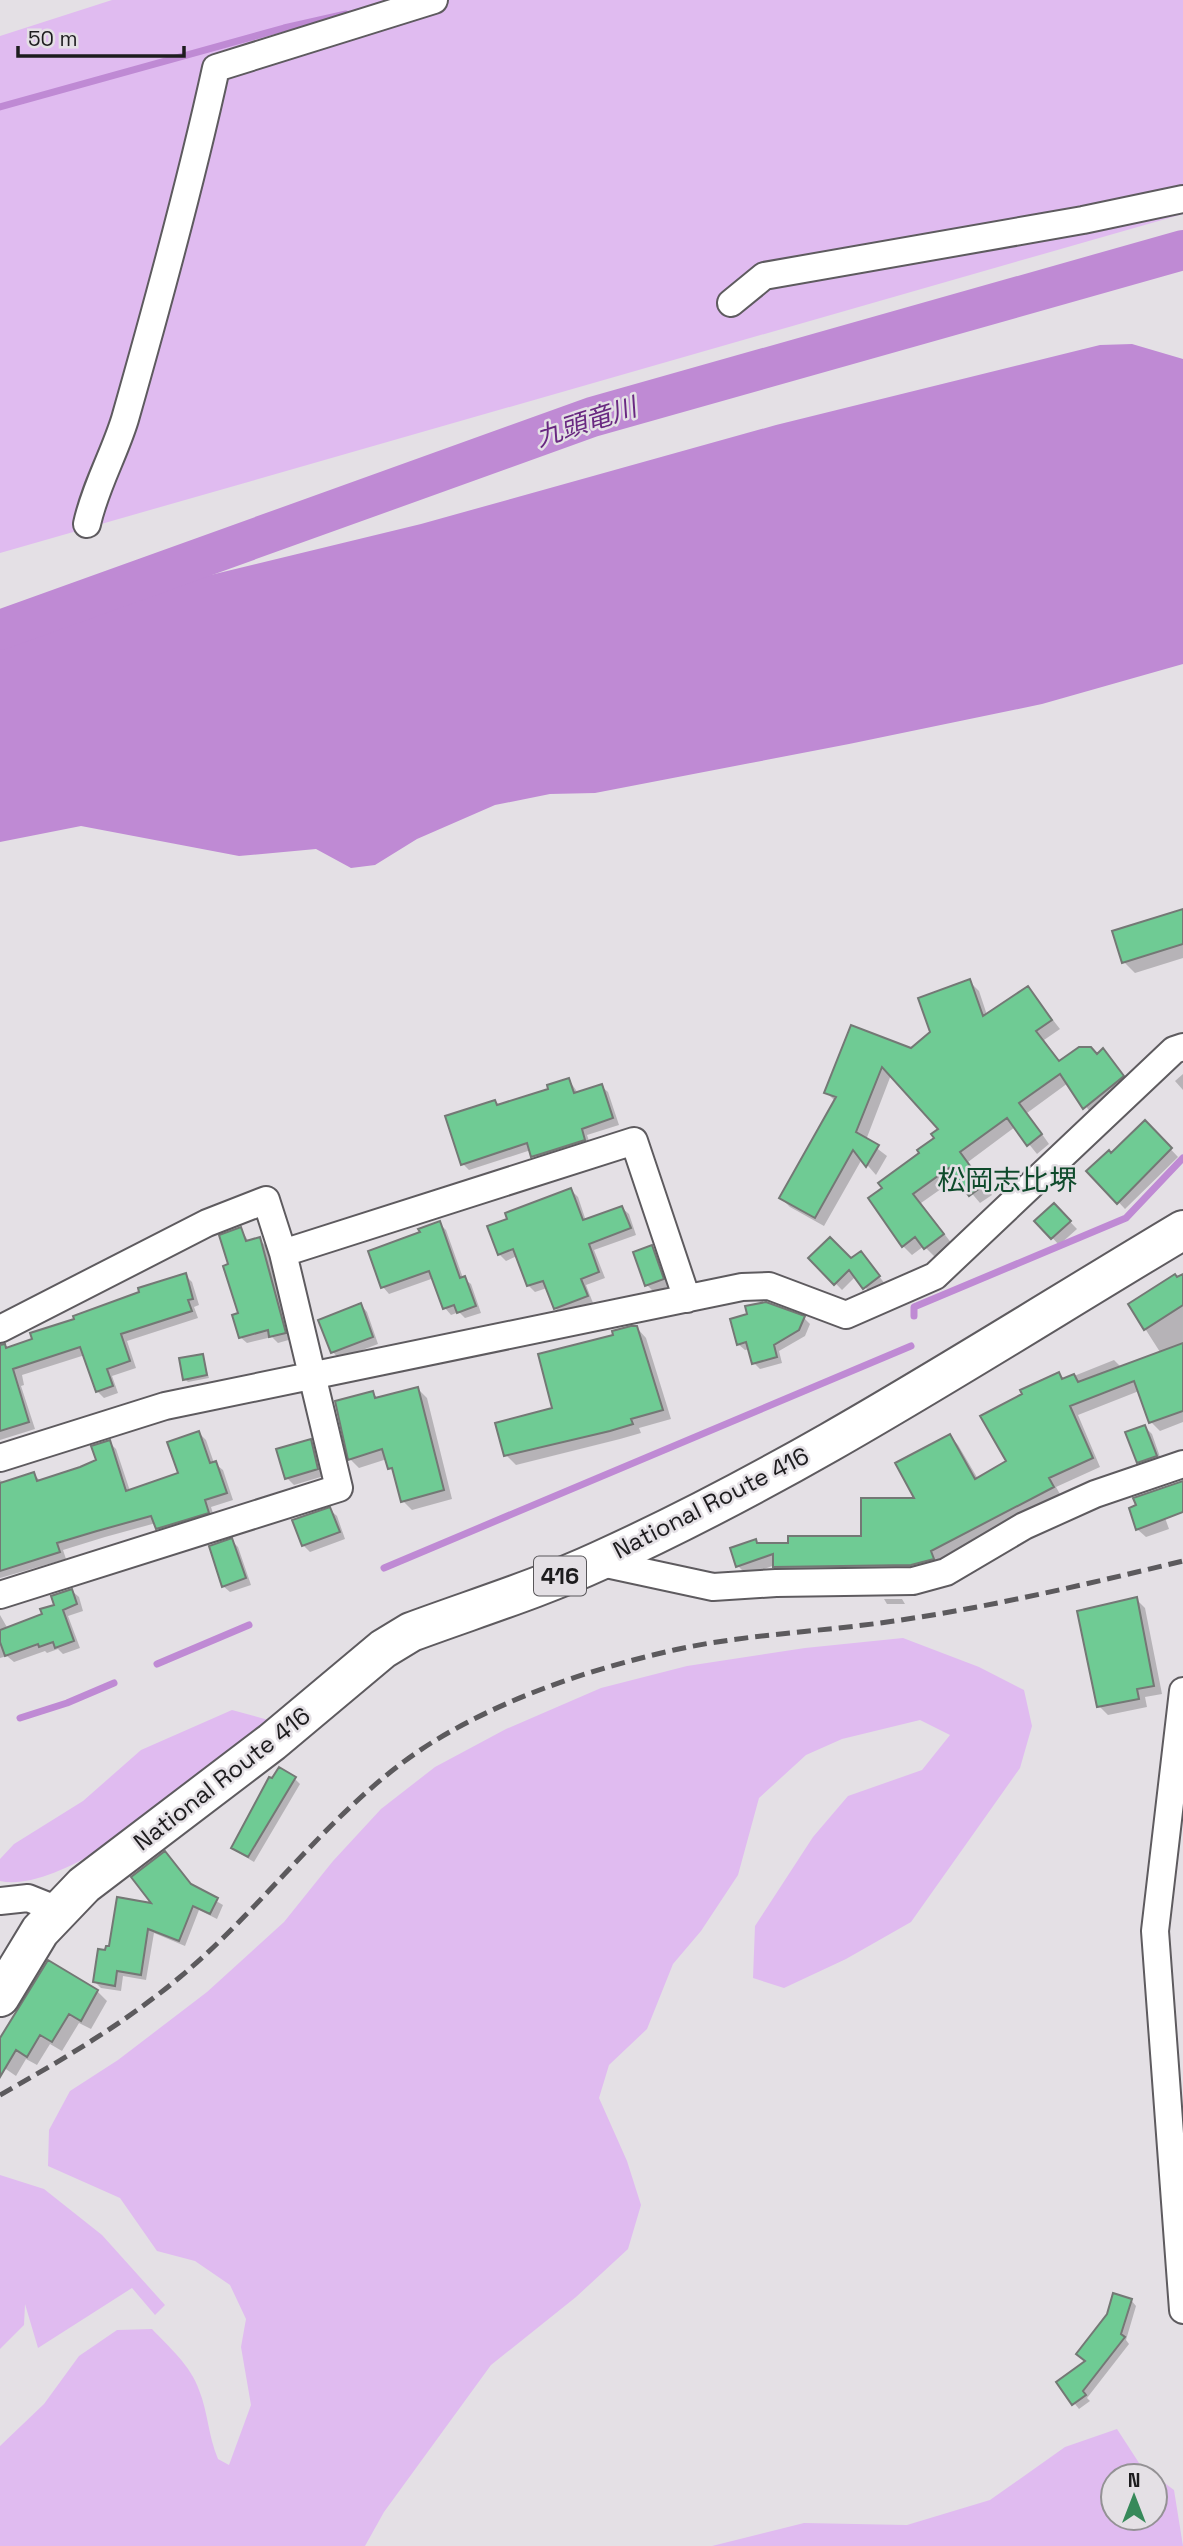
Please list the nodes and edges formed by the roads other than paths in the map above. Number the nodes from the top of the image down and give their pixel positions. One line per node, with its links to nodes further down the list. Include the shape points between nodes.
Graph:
1 (434, 0): 4 (street, via 216,68 181,227 122,428 94,493)
2 (1183, 199): 3 (street, via 764,276)
3 (731, 303)
4 (87, 524)
5 (1183, 1047): 8 (street, via 1174,1050 935,1276 846,1315 769,1286)
6 (1183, 1230): 13 (highway, National Route 416 / 416, via 819,1448)
7 (283, 1253): 8 (street, via 634,1141); 9 (street, via 266,1200 207,1223); 10 (street)
8 (687, 1298): 10 (street)
9 (0, 1329)
10 (312, 1376): 11 (street, via 165,1406); 14 (street, via 339,1488)
11 (0, 1458)
12 (1183, 1464): 13 (street, via 1077,1502 1024,1526 946,1572 913,1581 713,1587)
13 (597, 1562): 17 (highway, National Route 416 / 416, via 411,1632 383,1649)
14 (0, 1595)
15 (1183, 1691): 19 (street, via 1155,1931)
16 (0, 1901): 17 (street, via 28,1898)
17 (58, 1910): 18 (highway, National Route 416 / 416)
18 (0, 1997)
19 (1183, 2310)

